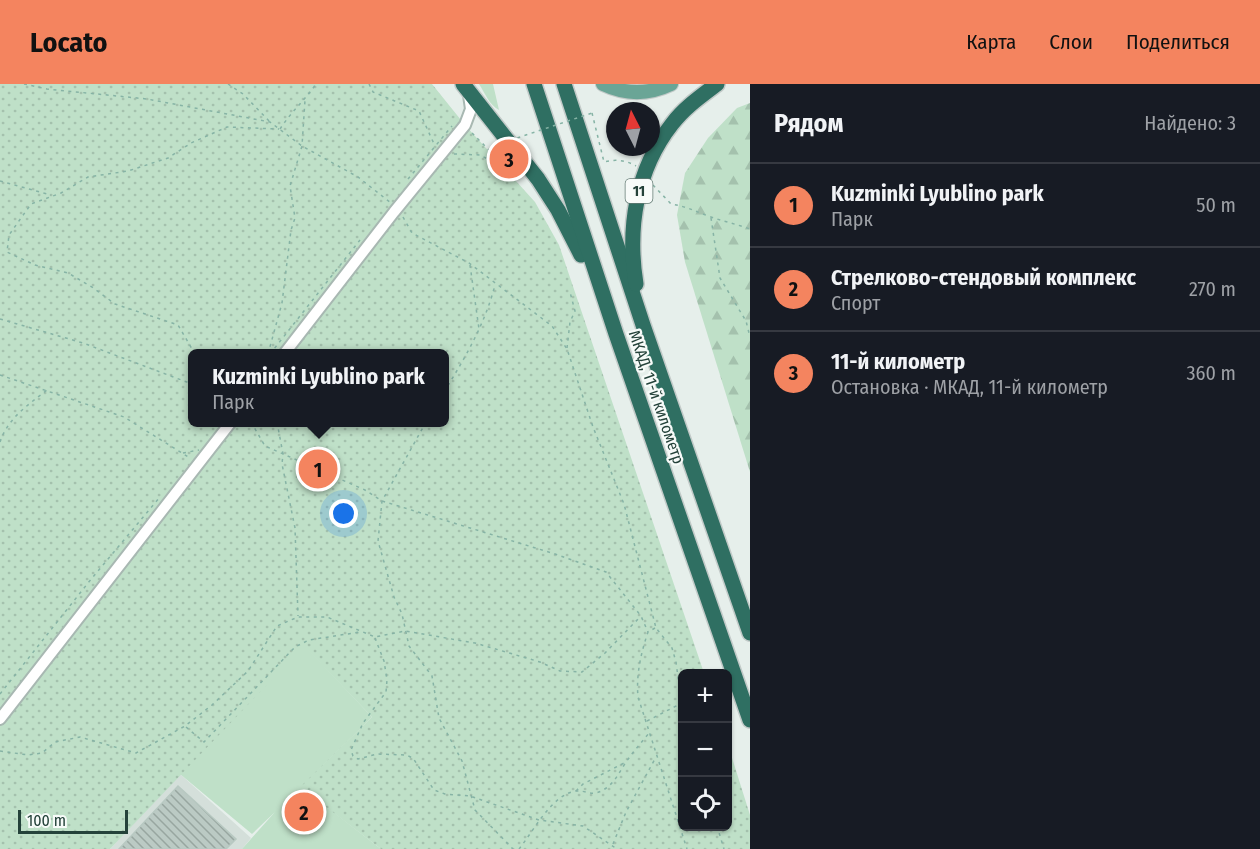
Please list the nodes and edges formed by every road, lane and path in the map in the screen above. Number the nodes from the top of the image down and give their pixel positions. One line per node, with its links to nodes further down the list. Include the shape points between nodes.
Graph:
1 (24, 84): 12 (path, via 147,99)
2 (228, 84): 12 (path)
3 (316, 84): 11 (path)
4 (369, 84): 17 (path, via 373,92 419,111)
5 (534, 84): 33 (highway, МКАД, 11-й километр)
6 (564, 84): 31 (highway, МКАД, 11-й километр)
7 (603, 84): 8 (main road, via 632,93 657,91)
8 (671, 84)
9 (717, 84): 20 (highway, 11, via 672,123)
10 (466, 88): 13 (highway); 14 (lane, via 471,109)
11 (305, 100): 15 (path); 16 (path)
12 (270, 122): 15 (path)
13 (493, 123): 14 (lane, via 479,119); 33 (highway, via 558,210)
14 (465, 125): 17 (lane); 19 (path)
15 (280, 129): 16 (path); 23 (path, via 227,127 168,158 129,171 88,177)
16 (302, 146): 24 (path, via 358,177); 36 (path, via 290,186 296,218 282,303)
17 (439, 150): 19 (path, via 480,155 496,164); 24 (lane)
18 (506, 158): 19 (path); 20 (path, bridge, via 496,145 592,113 604,162 623,161); 21 (path)
19 (500, 161)
20 (645, 171): 25 (path, via 656,190 671,204); 31 (highway, 11, via 633,226 634,273)
21 (520, 177)
22 (0, 182): 23 (path)
23 (52, 196): 35 (path, via 31,204 9,234 7,252 35,265 68,273 115,304 178,326)
24 (392, 207): 27 (path, via 402,215 412,233); 37 (lane)
25 (711, 217): 26 (path); 34 (path, via 720,278 746,321)
26 (750, 229)
27 (469, 263): 28 (path); 32 (path)
28 (496, 284): 32 (path); 38 (path, via 552,326)
29 (570, 292): 38 (path, via 575,312)
30 (0, 319): 40 (path, via 83,343)
31 (643, 325): 60 (highway, МКАД, 11-й километр)
32 (479, 330): 41 (path)
33 (616, 334): 66 (highway, МКАД, 11-й километр)
34 (750, 337)
35 (192, 349)
36 (269, 349)
37 (288, 349)
38 (567, 349): 56 (path, via 624,504)
39 (0, 375): 42 (path)
40 (188, 382)
41 (449, 384)
42 (47, 390): 47 (path, via 17,414 4,429); 48 (path, via 124,417)
43 (228, 427): 65 (lane)
44 (254, 427): 50 (path, via 266,446)
45 (278, 427): 50 (path)
46 (424, 427): 53 (path)
47 (0, 441)
48 (182, 453): 49 (path, via 200,450); 51 (path)
49 (196, 454)
50 (283, 454): 53 (path); 55 (path, via 295,528)
51 (192, 459)
52 (162, 495): 63 (path)
53 (382, 501): 54 (path, via 606,572); 57 (path, via 378,542)
54 (641, 616): 57 (path, via 582,672 560,671 475,643); 59 (path)
55 (298, 617): 58 (path, via 327,617); 68 (path, via 277,626 248,671)
56 (656, 628): 59 (path); 62 (path, via 672,648)
57 (405, 631): 61 (path); 74 (path, via 409,646 432,676 439,718 462,761)
58 (362, 632): 61 (path); 68 (path, via 309,640 295,647 204,742)
59 (648, 632): 67 (path, via 636,680)
60 (750, 633)
61 (375, 637): 74 (path, via 384,661 387,692 363,723 351,750 353,756 358,759 376,754 406,754 413,758 434,790)
62 (678, 679)
63 (0, 694)
64 (678, 705): 67 (path)
65 (0, 719)
66 (750, 720)
67 (646, 721): 69 (path)
68 (185, 726): 70 (path, via 136,753 80,737 55,742 42,753)
69 (650, 733): 71 (path); 72 (path)
70 (0, 751)
71 (657, 755): 77 (path); 81 (path)
72 (626, 762): 73 (path); 73 (path, via 602,791)
73 (576, 791): 75 (path, via 560,798)
74 (470, 796): 75 (path); 78 (path, via 476,810)
75 (539, 820): 77 (path, via 583,826); 79 (path)
76 (719, 831): 82 (path)
77 (612, 844): 80 (path)
78 (513, 849)
79 (519, 849)
80 (617, 849)
81 (687, 849)
82 (724, 849)

